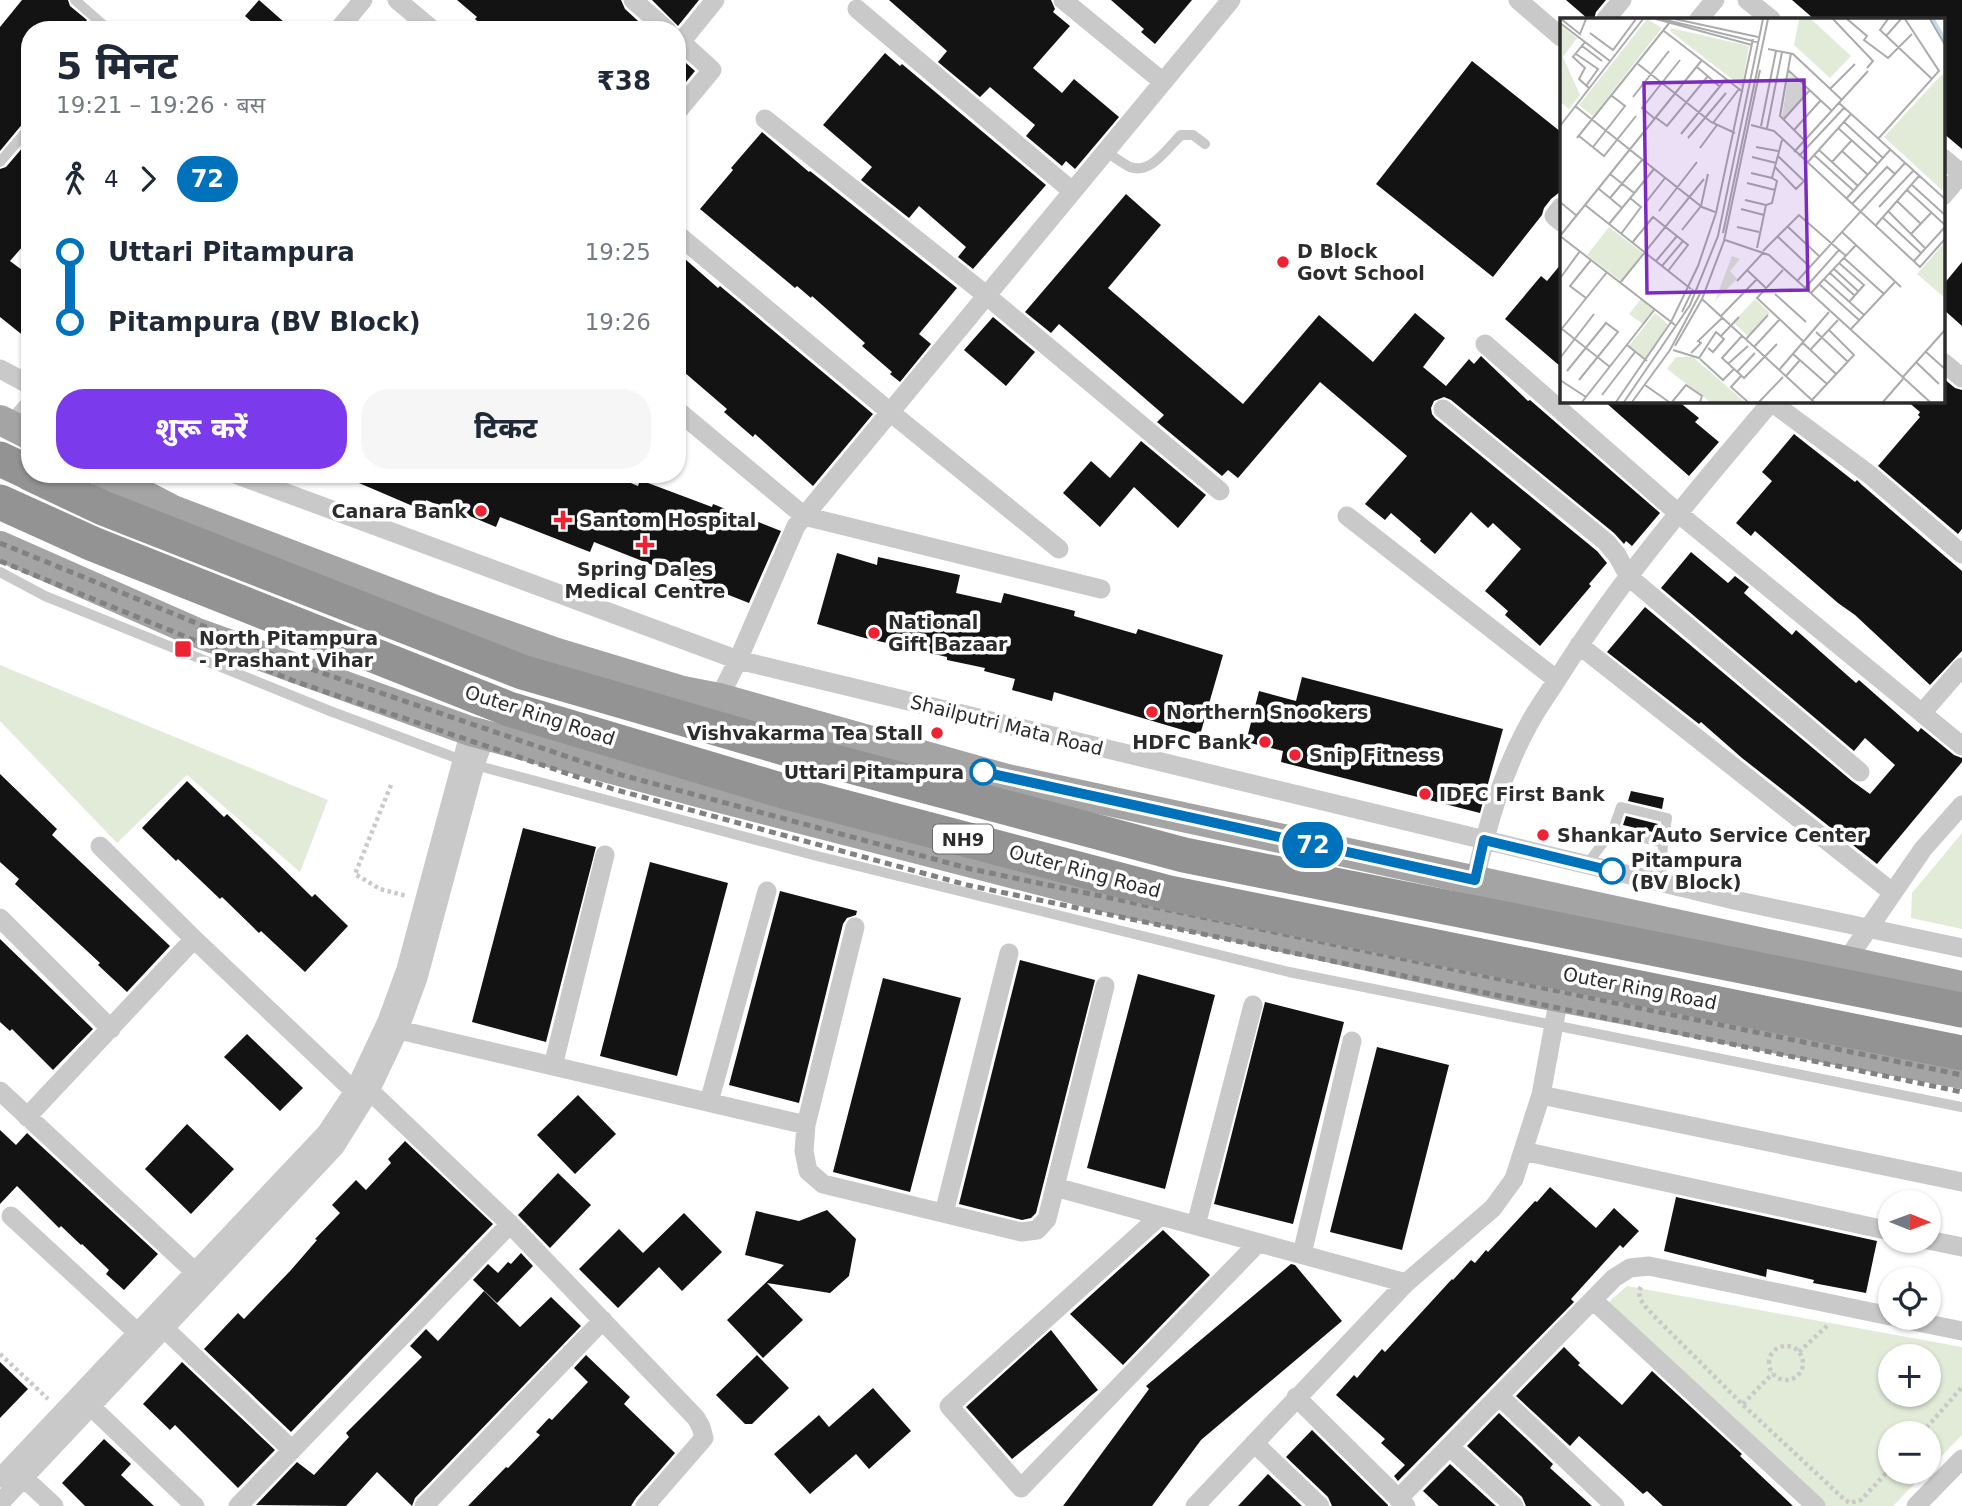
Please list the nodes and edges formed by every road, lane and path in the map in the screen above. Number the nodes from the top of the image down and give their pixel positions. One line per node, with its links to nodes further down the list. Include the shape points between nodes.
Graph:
1 (75, 0): 16 (lane)
2 (363, 0): 17 (street)
3 (397, 0): 18 (street)
4 (633, 0): 19 (street)
5 (715, 0): 20 (street)
6 (1063, 0): 23 (street)
7 (1231, 0): 23 (street)
8 (1518, 0): 21 (street)
9 (1622, 0): 13 (street)
10 (1715, 0): 14 (street)
11 (1747, 0): 15 (street)
12 (857, 9): 32 (street)
13 (1607, 18)
14 (1700, 18)
15 (1770, 18)
16 (99, 21)
17 (346, 21)
18 (422, 21)
19 (657, 21)
20 (686, 27)
21 (1560, 36)
22 (686, 47): 24 (street, via 712,70)
23 (1163, 82): 28 (street)
24 (686, 101)
25 (765, 119): 37 (street)
26 (21, 138): 30 (lane)
27 (1205, 144): 28 (lane, via 1193,135 1181,135 1158,159 1133,168)
28 (1105, 152): 32 (street)
29 (1944, 159): 31 (street)
30 (0, 162)
31 (1962, 173): 33 (street)
32 (1073, 191): 37 (street)
33 (1944, 195)
34 (1560, 208): 35 (street, via 1554,216)
35 (1560, 221)
36 (686, 242): 46 (street)
37 (986, 295): 46 (street); 53 (street)
38 (1485, 344): 55 (street)
39 (1944, 363): 41 (street)
40 (0, 369): 42 (street)
41 (1962, 378)
42 (21, 380)
43 (1770, 402): 55 (street)
44 (1772, 402): 60 (street, via 1870,475)
45 (1443, 409): 63 (street, via 1606,542)
46 (890, 412): 56 (street); 59 (street)
47 (686, 418): 56 (street)
48 (0, 459): 49 (highway, Outer Ring Road / NH9)
49 (21, 469)
50 (50, 483): 104 (highway, Outer Ring Road / NH9, bridge, via 103,508 522,671 805,754 1184,855)
51 (121, 483): 61 (main road, via 173,510)
52 (259, 483): 67 (street, Shailputri Mata Road)
53 (1220, 491)
54 (0, 502): 109 (highway, Outer Ring Road / NH9, bridge, via 93,544 509,709 790,793 1168,893)
55 (1679, 514): 63 (street); 71 (street)
56 (804, 516): 64 (street); 67 (street)
57 (1347, 516): 69 (street)
58 (0, 546): 66 (main road, Outer Ring Road)
59 (1059, 549)
60 (1962, 554)
61 (301, 559): 66 (main road); 70 (main road, via 551,651)
62 (0, 572): 75 (lane, via 46,596)
63 (1629, 577): 65 (street); 76 (street)
64 (1101, 589)
65 (1579, 645): 69 (street); 90 (street)
66 (258, 655): 72 (main road, Outer Ring Road)
67 (738, 660): 70 (street); 81 (street, Shailputri Mata Road)
68 (1962, 667): 71 (street)
69 (1557, 680): 81 (street, via 1517,748)
70 (719, 698): 73 (main road)
71 (1922, 713): 74 (street)
72 (478, 733): 75 (street); 79 (main road, Outer Ring Road)
73 (843, 734): 79 (main road); 86 (main road, via 1007,779)
74 (1962, 746)
75 (469, 763): 105 (lane, via 813,855 1289,972); 107 (street, via 418,978); 114 (street, via 406,969)
76 (1860, 772)
77 (391, 785): 88 (path, via 355,874)
78 (1962, 805): 90 (street)
79 (816, 822): 105 (main road, Outer Ring Road)
80 (1613, 830): 82 (lane); 82 (lane, via 1621,807 1667,818); 85 (lane)
81 (1484, 840): 85 (street, Shailputri Mata Road); 86 (street)
82 (1663, 843): 87 (lane)
83 (100, 846): 96 (street)
84 (605, 855): 111 (street)
85 (1587, 865): 87 (street, Shailputri Mata Road)
86 (1475, 880): 95 (main road)
87 (1661, 882): 91 (street, Shailputri Mata Road)
88 (380, 889)
89 (767, 891): 116 (street)
90 (1892, 892): 94 (street)
91 (1734, 900): 94 (street, Shailputri Mata Road); 95 (street)
92 (0, 918): 106 (street)
93 (855, 927): 119 (street)
94 (1867, 929): 97 (street, Shailputri Mata Road); 99 (street)
95 (1728, 935): 99 (main road)
96 (194, 939): 106 (street); 114 (street)
97 (1962, 948)
98 (1009, 953): 123 (street)
99 (1846, 961): 100 (main road)
100 (1896, 972): 102 (main road); 110 (main road)
101 (1105, 986): 122 (street)
102 (1962, 986)
103 (1253, 1005): 127 (street)
104 (1962, 1010)
105 (1556, 1011): 110 (main road, Outer Ring Road); 115 (street); 117 (lane)
106 (111, 1028): 118 (street)
107 (399, 1030): 111 (street); 114 (street)
108 (1352, 1041): 132 (street)
109 (1962, 1053)
110 (1876, 1058): 112 (main road, Outer Ring Road)
111 (553, 1066): 116 (street)
112 (1962, 1074)
113 (0, 1091): 118 (street)
114 (362, 1091): 126 (street); 133 (street); 141 (street, via 335,1147)
115 (1541, 1096): 120 (street); 121 (street)
116 (709, 1102): 119 (street)
117 (1962, 1107)
118 (27, 1117): 133 (street)
119 (806, 1125): 123 (street, via 808,1171 823,1184)
120 (1523, 1151): 128 (street); 134 (street, via 1514,1179 1493,1208)
121 (1962, 1182)
122 (1055, 1187): 123 (street, via 1046,1219 1037,1230 1021,1232); 125 (street)
123 (944, 1213)
124 (11, 1216): 143 (street)
125 (1160, 1216): 127 (street); 129 (street, via 949,1406 1021,1488)
126 (510, 1224): 138 (street); 157 (street)
127 (1196, 1225): 129 (street)
128 (1878, 1228)
129 (1258, 1243): 132 (street)
130 (1941, 1243): 131 (street)
131 (1962, 1247)
132 (1302, 1254): 134 (street)
133 (195, 1272): 143 (street)
134 (1406, 1283): 149 (street)
135 (1645, 1284): 151 (path, via 1639,1290 1645,1306)
136 (1593, 1300): 137 (street, via 1630,1268 1649,1266); 148 (street); 154 (street)
137 (1878, 1314)
138 (603, 1320): 167 (street); 168 (street, via 696,1418 704,1438)
139 (1816, 1321): 144 (path, via 1829,1324)
140 (1941, 1327): 142 (street)
141 (165, 1329): 150 (street); 157 (street)
142 (1962, 1331)
143 (138, 1333): 150 (street)
144 (1799, 1352): 146 (path, via 1789,1346 1778,1348 1770,1357); 146 (path, via 1804,1362 1797,1376 1782,1380)
145 (0, 1354): 152 (path)
146 (1773, 1374): 151 (path)
147 (1962, 1387): 153 (path)
148 (1499, 1396): 156 (street); 172 (street)
149 (1296, 1397): 155 (street); 163 (street)
150 (85, 1401): 152 (street); 160 (street); 165 (street)
151 (1742, 1404): 154 (path); 161 (path, via 1850,1503 1861,1500)
152 (62, 1412): 159 (street)
153 (1932, 1421)
154 (1725, 1422): 173 (street)
155 (1254, 1443): 169 (street); 170 (street)
156 (1450, 1447): 163 (street); 171 (street)
157 (292, 1450): 166 (street)
158 (1962, 1459): 174 (street)
159 (0, 1478)
160 (24, 1478): 162 (street); 164 (street)
161 (1878, 1482)
162 (0, 1503)
163 (1402, 1503)
164 (54, 1506)
165 (195, 1506)
166 (238, 1506)
167 (424, 1506)
168 (645, 1506)
169 (1195, 1506)
170 (1320, 1506)
171 (1514, 1506)
172 (1615, 1506)
173 (1816, 1506)
174 (1916, 1506)

